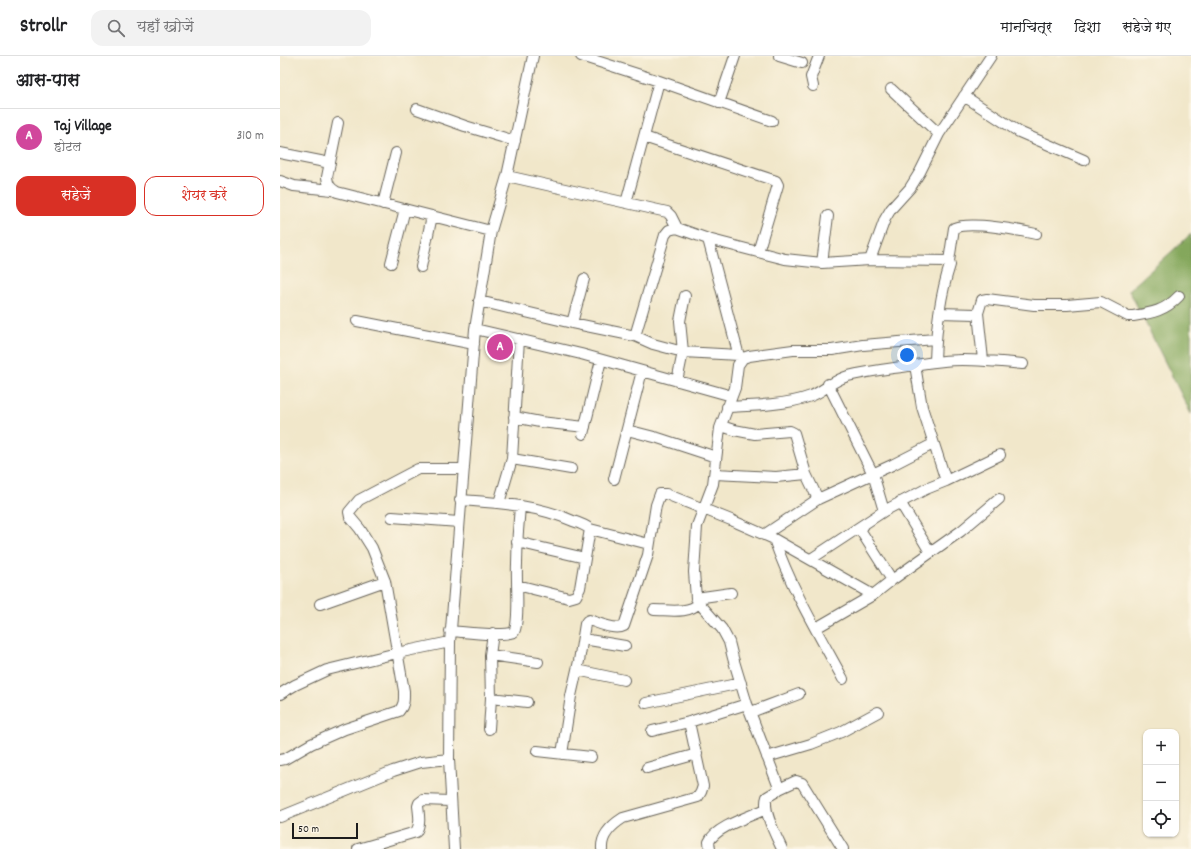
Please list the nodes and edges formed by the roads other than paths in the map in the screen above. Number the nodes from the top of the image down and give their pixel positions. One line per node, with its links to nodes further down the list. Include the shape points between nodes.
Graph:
1 (533, 56): 18 (street)
2 (584, 56): 8 (street)
3 (735, 56): 12 (street)
4 (819, 56): 9 (street, via 812,77)
5 (991, 56): 11 (street)
6 (783, 57): 7 (street)
7 (802, 63)
8 (659, 81): 12 (street); 17 (street)
9 (813, 86)
10 (891, 89): 16 (street)
11 (964, 96): 16 (street); 21 (street, via 1019,132)
12 (719, 103): 14 (street)
13 (417, 109): 18 (street)
14 (772, 121)
15 (338, 123): 22 (street)
16 (939, 134): 36 (street, via 910,188 885,219)
17 (644, 137): 26 (street); 35 (street, via 776,181 778,185)
18 (515, 141): 23 (street)
19 (280, 153): 22 (street)
20 (396, 153): 27 (street)
21 (1084, 160)
22 (330, 163): 25 (street, via 327,177)
23 (507, 176): 26 (street); 32 (street)
24 (280, 181): 25 (street, via 294,186)
25 (332, 190): 27 (street)
26 (626, 203): 31 (street, via 667,212)
27 (383, 204): 28 (street)
28 (405, 209): 29 (street); 39 (street)
29 (432, 216): 32 (street); 40 (street)
30 (828, 216): 38 (street)
31 (677, 228): 34 (street); 50 (street, via 669,230 665,235)
32 (491, 231): 44 (street)
33 (1036, 234): 37 (street, via 979,226 957,227 952,230)
34 (708, 239): 35 (street); 55 (street)
35 (758, 252): 38 (street, via 785,260)
36 (870, 260): 37 (street); 38 (street)
37 (948, 261): 45 (street, via 950,265)
38 (822, 262)
39 (391, 263)
40 (421, 267)
41 (584, 279): 48 (street)
42 (685, 296): 54 (street, via 680,321)
43 (1179, 296): 46 (street, via 1173,303 1160,310 1133,316 1128,316 1101,302 1067,306 1034,305 987,298 982,300)
44 (479, 301): 48 (street); 49 (street)
45 (939, 313): 46 (street); 52 (street)
46 (978, 313): 57 (street)
47 (357, 321): 53 (street)
48 (572, 323): 50 (street)
49 (475, 329): 51 (street); 53 (street)
50 (635, 336): 54 (street)
51 (519, 339): 56 (street); 66 (street)
52 (936, 339): 55 (street, via 832,350 793,350); 58 (street)
53 (474, 344): 73 (street)
54 (683, 352): 55 (street); 62 (street)
55 (739, 358): 64 (street)
56 (601, 360): 61 (street); 66 (street, via 584,430)
57 (983, 360): 58 (street); 59 (street)
58 (935, 362): 60 (street)
59 (1023, 364)
60 (915, 365): 63 (street, via 846,376); 69 (street, via 922,407)
61 (642, 371): 62 (street); 68 (street)
62 (677, 381): 64 (street)
63 (828, 384): 65 (street, via 813,395 803,398); 77 (street)
64 (732, 396): 65 (street)
65 (727, 408): 67 (street)
66 (514, 417): 72 (street)
67 (721, 426): 71 (street); 76 (street, via 755,434 790,431 794,433)
68 (627, 430): 71 (street); 78 (street)
69 (933, 444): 77 (street); 79 (street)
70 (1000, 455): 79 (street)
71 (716, 457): 75 (street)
72 (512, 459): 74 (street); 84 (street)
73 (464, 469): 82 (street); 100 (street, via 418,469 359,500 351,510 350,517 372,548)
74 (571, 469)
75 (715, 474): 76 (street, via 776,477); 86 (street)
76 (806, 474): 80 (street)
77 (873, 474): 80 (street); 87 (street)
78 (614, 479)
79 (946, 481): 83 (street)
80 (818, 499): 92 (street)
81 (999, 499): 96 (street, via 966,528)
82 (460, 500): 84 (street); 89 (street)
83 (900, 502): 87 (street); 96 (street)
84 (499, 503): 85 (street)
85 (520, 506): 91 (street, via 563,516); 94 (street)
86 (703, 509): 92 (street); 95 (street, via 660,494); 104 (street, via 697,526 694,572)
87 (884, 511): 90 (street)
88 (392, 517): 89 (street)
89 (459, 522): 108 (street)
90 (859, 528): 98 (street); 99 (street)
91 (590, 529): 95 (street); 97 (street)
92 (764, 535): 93 (street)
93 (774, 540): 98 (street); 107 (street, via 801,602)
94 (517, 542): 97 (street); 101 (street)
95 (649, 544): 110 (street, via 648,555 624,626 616,628 589,620 585,624)
96 (930, 552): 99 (street)
97 (585, 558): 101 (street, via 578,593 574,597 569,598)
98 (811, 559): 103 (street)
99 (892, 580): 103 (street)
100 (385, 581): 105 (street); 113 (street)
101 (517, 585): 109 (street, via 516,629 510,634)
102 (731, 594): 104 (street)
103 (873, 595): 107 (street)
104 (698, 600): 106 (street, via 695,607 689,610); 119 (street, via 722,629 729,642)
105 (320, 604)
106 (654, 610)
107 (816, 628): 117 (street)
108 (450, 632): 109 (street); 111 (street)
109 (493, 633): 114 (street)
110 (583, 639): 112 (street); 116 (street)
111 (450, 642): 113 (street); 135 (street)
112 (625, 646)
113 (398, 652): 120 (street, via 327,670); 136 (street, via 404,701 400,711 345,729)
114 (490, 656): 115 (street); 122 (street)
115 (538, 662)
116 (577, 670): 118 (street); 131 (street)
117 (843, 679)
118 (624, 680)
119 (741, 683): 124 (street); 125 (street)
120 (280, 694)
121 (799, 694): 125 (street)
122 (491, 698): 123 (street); 128 (street)
123 (527, 702)
124 (646, 703)
125 (749, 708): 127 (street); 134 (street)
126 (878, 712): 134 (street, via 841,732)
127 (689, 722): 129 (street); 132 (street)
128 (489, 729)
129 (652, 731)
130 (537, 751): 131 (street)
131 (562, 754): 133 (street)
132 (697, 754): 137 (street); 144 (street, via 703,786 698,797 623,818 607,832 601,845)
133 (591, 757)
134 (768, 757): 138 (street)
135 (449, 758): 139 (street); 141 (street, via 421,762 400,769)
136 (280, 760)
137 (647, 768)
138 (779, 789): 140 (street, via 767,797); 147 (street, via 796,781 802,783)
139 (450, 801): 142 (street, via 423,800 418,806 420,823 416,832); 143 (street)
140 (766, 809): 145 (street, via 737,821 713,836 709,842); 146 (street)
141 (280, 817)
142 (358, 849)
143 (454, 849)
144 (602, 849)
145 (710, 849)
146 (782, 849)
147 (843, 849)

